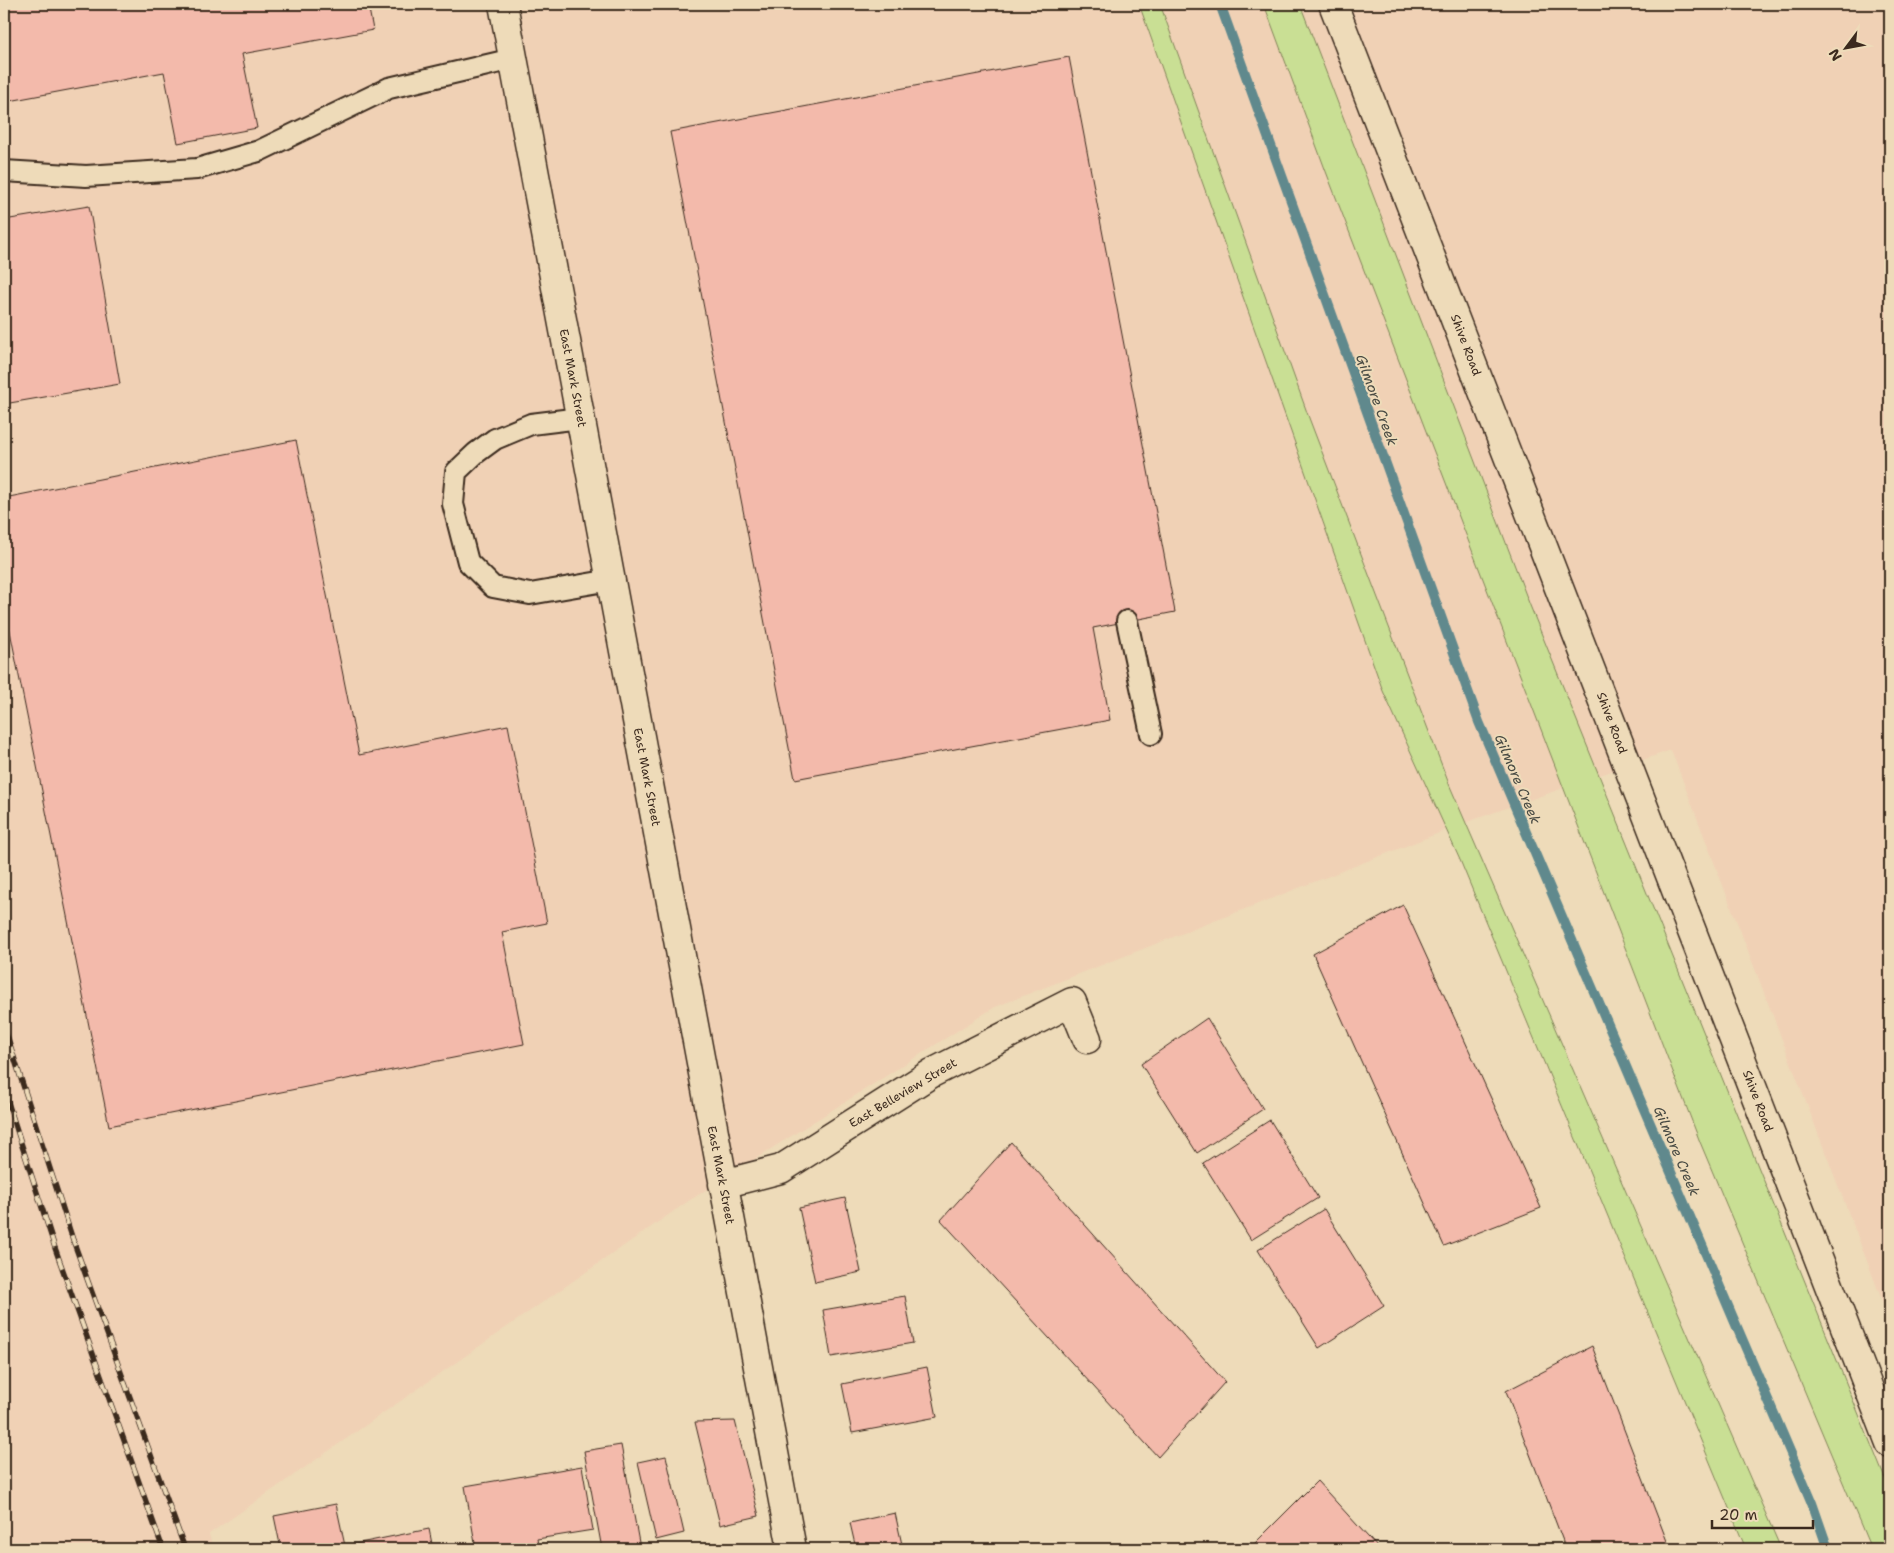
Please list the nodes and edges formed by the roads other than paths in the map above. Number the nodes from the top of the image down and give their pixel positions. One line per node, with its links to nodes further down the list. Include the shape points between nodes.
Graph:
1 (503, 4): 3 (street, East Mark Street)
2 (1333, 4): 11 (street, Shive Road)
3 (513, 59): 4 (lane, via 389,88 258,151 197,169 86,176); 5 (street, East Mark Street)
4 (4, 172)
5 (580, 418): 6 (street, East Mark Street); 6 (lane, via 531,424 496,439 456,472 453,504 468,562 493,587 530,594)
6 (611, 580): 10 (street, East Mark Street)
7 (1127, 621): 8 (lane)
8 (1151, 734)
9 (1088, 1038): 10 (street, East Belleview Street, via 1072,1002 932,1073 781,1168)
10 (723, 1184): 12 (street, East Mark Street)
11 (1890, 1442)
12 (792, 1549)

